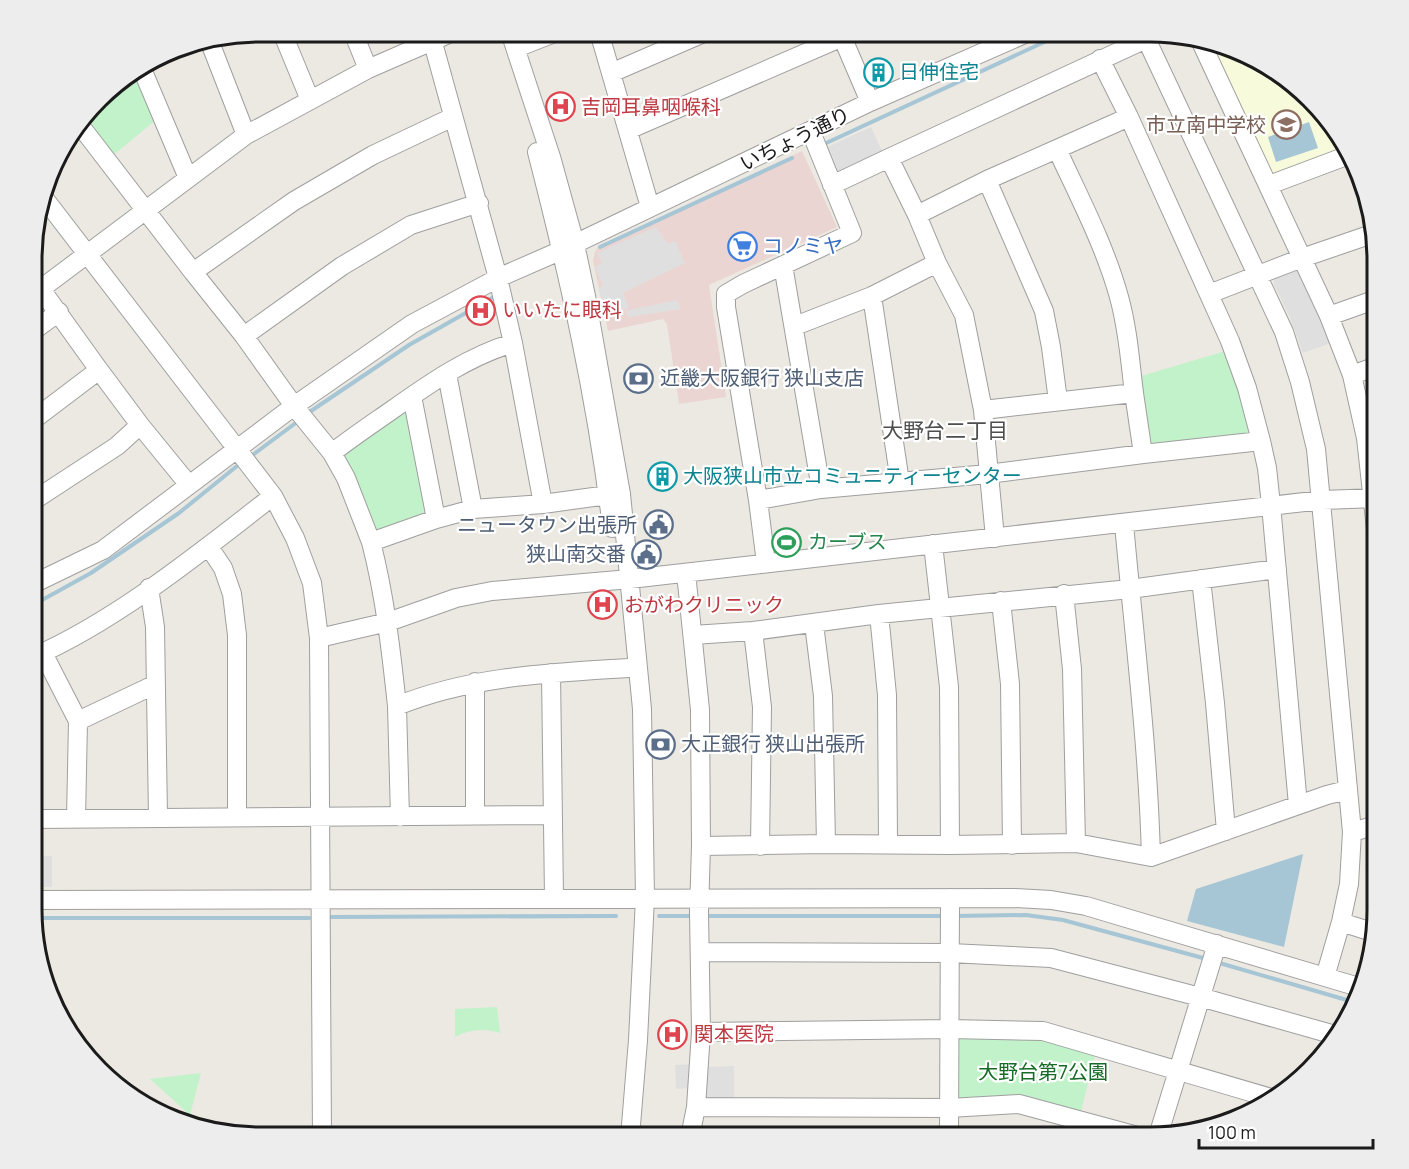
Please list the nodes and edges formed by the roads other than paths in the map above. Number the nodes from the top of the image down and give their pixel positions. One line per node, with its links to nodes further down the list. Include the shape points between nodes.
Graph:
1 (286, 42): 20 (street)
2 (357, 42): 17 (street)
3 (420, 42): 17 (street)
4 (433, 42): 22 (street)
5 (504, 42): 41 (street)
6 (514, 42): 41 (street, via 551,157)
7 (602, 42): 18 (street)
8 (683, 42): 18 (street)
9 (827, 42): 24 (street)
10 (848, 42): 21 (street)
11 (1006, 42): 21 (street, いちょう通り)
12 (1132, 42): 16 (street)
13 (1148, 42): 47 (street)
14 (211, 47): 27 (street)
15 (1204, 49): 34 (street)
16 (1101, 59): 23 (street); 29 (street)
17 (368, 69): 20 (street)
18 (611, 73): 24 (street)
19 (144, 75): 31 (street)
20 (310, 100): 27 (street)
21 (870, 102): 26 (street, いちょう通り)
22 (453, 117): 35 (street); 46 (street, via 373,155 294,201)
23 (1129, 117): 28 (street); 51 (street)
24 (628, 130): 37 (street)
25 (84, 131): 38 (street)
26 (811, 132): 33 (street); 37 (street, いちょう通り)
27 (246, 135): 31 (street)
28 (1057, 149): 32 (street); 64 (street, via 1119,296)
29 (890, 158): 33 (street); 39 (street)
30 (1342, 158): 34 (street)
31 (188, 178): 38 (street)
32 (987, 180): 39 (street); 66 (street, via 1044,311)
33 (832, 185): 45 (street, via 852,233)
34 (1269, 185): 43 (street)
35 (479, 203): 48 (street); 58 (street, via 411,225 342,266)
36 (49, 204): 42 (street)
37 (650, 207): 41 (street, いちょう通り)
38 (145, 210): 42 (street); 46 (street)
39 (917, 214): 44 (street)
40 (1366, 236): 43 (street)
41 (568, 247): 48 (street, いちょう通り); 81 (street); 100 (street, via 586,296 612,436 621,494)
42 (87, 253): 49 (street); 73 (street)
43 (1302, 258): 47 (street); 55 (street)
44 (937, 263): 52 (street); 68 (street, via 964,315)
45 (783, 265): 57 (street); 84 (street, via 726,294)
46 (193, 272): 58 (street)
47 (1256, 276): 51 (street); 85 (street, via 1284,332 1300,382 1317,449)
48 (498, 278): 59 (street); 67 (street, いちょう通り, via 412,324)
49 (42, 281)
50 (42, 289): 54 (street)
51 (1209, 294): 72 (street, via 1244,379)
52 (872, 296): 57 (street); 77 (street)
53 (1367, 303): 55 (street)
54 (58, 312): 56 (street); 60 (street)
55 (1329, 316): 63 (street)
56 (42, 324)
57 (795, 326): 79 (street)
58 (244, 336): 67 (street)
59 (513, 343): 62 (street, via 488,350); 86 (street)
60 (99, 370): 69 (street); 71 (street)
61 (1367, 370): 63 (street)
62 (447, 374): 65 (street); 88 (street)
63 (1352, 375): 70 (street)
64 (1134, 393): 66 (street); 75 (street)
65 (412, 396): 74 (street); 89 (street)
66 (1058, 401): 68 (street)
67 (294, 406): 73 (street, いちょう通り); 74 (street)
68 (983, 410): 76 (street)
69 (42, 413)
70 (1367, 421)
71 (140, 425): 78 (street); 80 (street, via 117,446)
72 (1261, 441): 75 (street); 87 (street)
73 (238, 449): 78 (street, いちょう通り); 82 (street)
74 (332, 453): 92 (street)
75 (1143, 454): 76 (street)
76 (988, 474): 77 (street); 91 (street)
77 (900, 482): 79 (street)
78 (189, 485): 99 (street, いちょう通り, via 103,550)
79 (821, 489): 84 (street)
80 (42, 495)
81 (608, 495): 86 (street); 100 (street)
82 (273, 496): 94 (street); 111 (street, via 312,583)
83 (1367, 498): 85 (street)
84 (758, 500): 95 (street)
85 (1322, 500): 87 (street); 120 (street)
86 (543, 504): 88 (street)
87 (1271, 506): 90 (street); 96 (street)
88 (473, 508): 89 (street)
89 (436, 519): 92 (street)
90 (1124, 524): 91 (street); 102 (street)
91 (995, 538): 93 (street)
92 (371, 542): 107 (street)
93 (933, 544): 95 (street); 105 (street)
94 (208, 547): 101 (street); 124 (street, via 223,568 232,594 237,635)
95 (766, 563): 97 (street)
96 (1277, 569): 98 (street); 121 (street)
97 (686, 573): 100 (street); 110 (street)
98 (1201, 579): 102 (street); 131 (street)
99 (42, 580)
100 (624, 580): 107 (street, via 492,591 456,598); 114 (street); 142 (street, via 642,709)
101 (149, 588): 112 (street, via 104,619); 117 (street, via 155,627)
102 (1130, 589): 103 (street); 140 (street)
103 (1064, 594): 104 (street); 134 (street, via 1072,669)
104 (1001, 601): 105 (street); 137 (street, via 1010,684)
105 (940, 608): 106 (street); 136 (street, via 949,687)
106 (879, 614): 108 (street); 133 (street, via 887,695)
107 (388, 622): 111 (street); 118 (street)
108 (814, 624): 109 (street); 135 (street, via 823,696)
109 (753, 632): 110 (street); 139 (street, via 762,707)
110 (693, 635): 138 (street, via 700,710)
111 (319, 638): 127 (street)
112 (42, 653)
113 (42, 662): 119 (street)
114 (628, 668): 115 (street); 142 (street)
115 (551, 673): 116 (street); 122 (street)
116 (475, 682): 118 (street); 123 (street)
117 (156, 684): 119 (street); 126 (street)
118 (397, 706): 125 (street)
119 (78, 721): 129 (street)
120 (1347, 790): 121 (street); 132 (street)
121 (1298, 805): 131 (street)
122 (552, 815): 123 (street); 141 (street)
123 (475, 816): 125 (street)
124 (237, 817): 126 (street); 127 (street)
125 (400, 817): 127 (street)
126 (158, 818): 129 (street)
127 (319, 818): 144 (street)
128 (42, 819): 129 (street)
129 (76, 819)
130 (1367, 828): 132 (street)
131 (1226, 831): 140 (street)
132 (1352, 832): 147 (street, via 1349,884)
133 (888, 843): 135 (street); 136 (street)
134 (1076, 843): 137 (street); 140 (street)
135 (826, 844): 139 (street)
136 (950, 845): 137 (street)
137 (1012, 845)
138 (701, 846): 139 (street); 146 (street)
139 (760, 846)
140 (1151, 857)
141 (554, 898): 142 (street); 144 (street)
142 (640, 898): 146 (street); 163 (street); 164 (street, via 638,1040)
143 (42, 900): 144 (street)
144 (320, 900): 162 (street)
145 (950, 909): 146 (street); 149 (street, via 1051,900 1086,906); 151 (street)
146 (699, 911): 150 (street)
147 (1341, 922): 148 (street); 152 (street)
148 (1366, 930)
149 (1217, 944): 152 (street); 154 (street)
150 (700, 952): 151 (street); 156 (street)
151 (950, 953): 154 (street, via 1051,958); 155 (street)
152 (1325, 977): 153 (street)
153 (1353, 985)
154 (1200, 997): 157 (street); 158 (street)
155 (950, 1029): 156 (street); 158 (street, via 1044,1031); 161 (street)
156 (701, 1032): 160 (street)
157 (1328, 1033)
158 (1178, 1071): 159 (street); 168 (street)
159 (1263, 1096)
160 (696, 1107): 161 (street); 165 (street)
161 (949, 1108): 166 (street); 167 (street, via 1019,1104)
162 (322, 1127)
163 (620, 1127)
164 (631, 1127)
165 (692, 1127)
166 (949, 1127)
167 (1104, 1127)
168 (1161, 1127)

